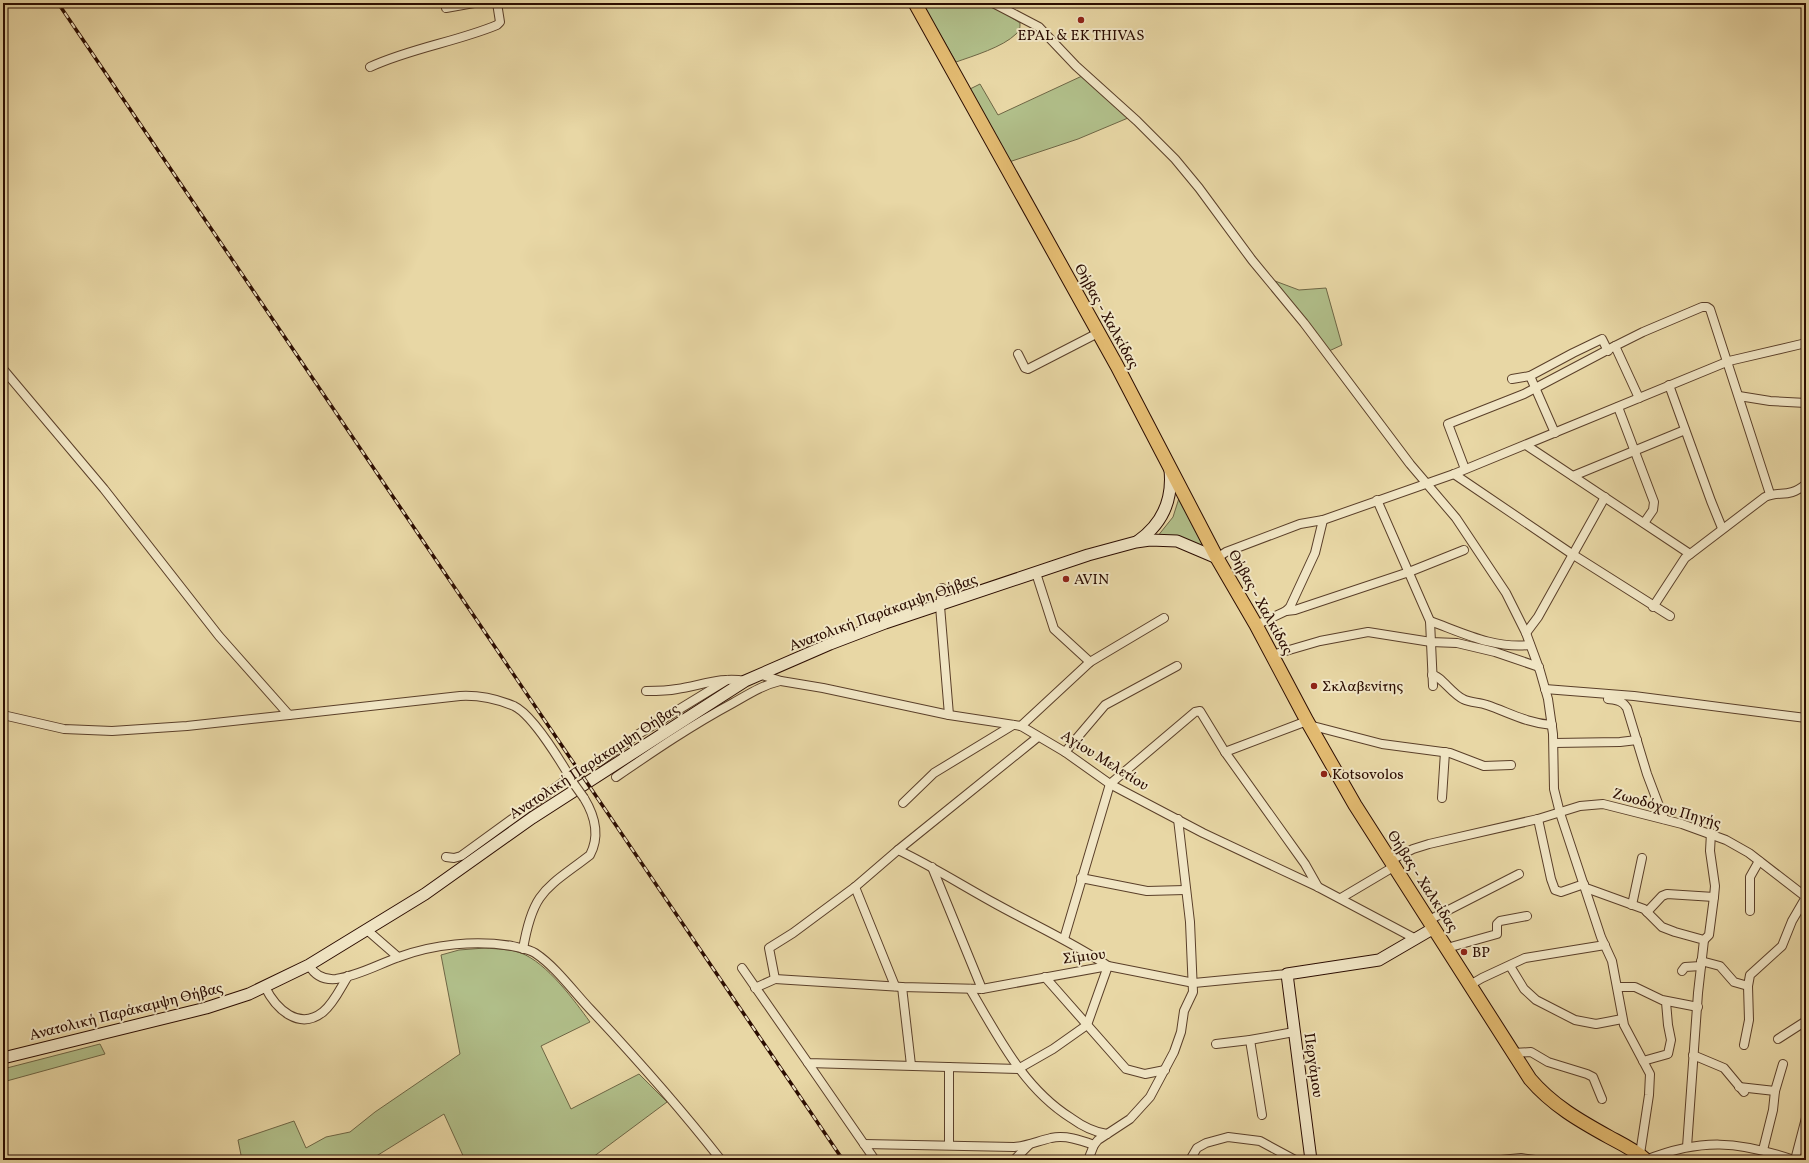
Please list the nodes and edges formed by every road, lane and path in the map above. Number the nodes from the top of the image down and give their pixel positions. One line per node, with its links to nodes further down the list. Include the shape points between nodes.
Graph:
1 (474, 3): 5 (street)
2 (497, 3): 6 (street, via 500,22 497,25 461,38 401,54)
3 (914, 3): 7 (main road, Θήβας - Χαλκίδας)
4 (993, 3): 32 (street, via 1039,27 1076,66 1175,159)
5 (446, 8)
6 (370, 67)
7 (1098, 333): 12 (street, via 1028,369); 28 (main road, Θήβας - Χαλκίδας)
8 (1806, 343): 13 (street)
9 (1615, 346): 10 (street); 13 (street, via 1707,307); 21 (street)
10 (1608, 351): 11 (street, via 1602,339); 14 (street)
11 (1573, 353): 14 (street); 16 (street)
12 (1018, 354)
13 (1729, 361): 18 (street); 20 (street)
14 (1580, 366): 19 (street)
15 (3, 369): 71 (street, via 104,489 219,636)
16 (1530, 376): 17 (street); 19 (street)
17 (1512, 379)
18 (1670, 386): 21 (street); 24 (street)
19 (1535, 388): 25 (street); 29 (street, via 1448,424)
20 (1739, 396): 22 (street); 34 (street)
21 (1639, 398): 23 (street)
22 (1806, 403)
23 (1618, 407): 25 (street); 27 (street)
24 (1685, 430): 27 (street); 39 (street)
25 (1555, 433): 26 (street)
26 (1526, 445): 29 (street); 31 (street)
27 (1635, 450): 31 (street); 38 (street, via 1654,502 1653,510)
28 (1170, 467): 40 (main road, via 1172,482 1165,510 1158,523); 44 (main road, Θήβας - Χαλκίδας)
29 (1465, 469): 30 (street)
30 (1454, 474): 32 (street); 42 (street)
31 (1574, 476): 35 (street)
32 (1425, 483): 36 (street); 55 (street, via 1456,518 1491,568)
33 (1806, 484): 34 (street, via 1790,494)
34 (1770, 494): 39 (street)
35 (1605, 497): 38 (street); 42 (street)
36 (1377, 500): 37 (street); 45 (street)
37 (1323, 520): 44 (street, via 1300,524 1226,552); 50 (street, via 1315,553 1299,590)
38 (1644, 523): 43 (street)
39 (1722, 528): 43 (street)
40 (1136, 542): 44 (main road, Ανατολική Παράκαμψη Θήβας, via 1177,541); 46 (main road, Ανατολική Παράκαμψη Θήβας)
41 (1464, 550): 45 (street)
42 (1572, 554): 49 (street); 55 (street, via 1538,617)
43 (1690, 554): 49 (street, via 1678,567)
44 (1218, 558): 54 (main road, Θήβας - Χαλκίδας)
45 (1409, 572): 50 (street, via 1296,610); 53 (street)
46 (1036, 573): 48 (main road, Ανατολική Παράκαμψη Θήβας); 59 (street, via 1054,629)
47 (942, 588): 48 (street)
48 (940, 606): 62 (main road, Ανατολική Παράκαμψη Θήβας, via 830,644); 72 (street)
49 (1653, 607): 51 (street)
50 (1286, 611): 54 (street)
51 (1670, 616)
52 (1164, 618): 59 (street)
53 (1430, 620): 56 (street); 57 (street, via 1488,643 1515,647)
54 (1256, 625): 58 (main road, Θήβας - Χαλκίδας)
55 (1526, 633): 57 (street)
56 (1431, 642): 58 (street, via 1368,632 1320,641); 61 (street, via 1445,641 1495,652); 63 (street)
57 (1530, 645): 61 (street)
58 (1272, 655): 74 (main road, Θήβας - Χαλκίδας)
59 (1090, 662): 75 (street)
60 (1177, 666): 80 (street, via 1105,706)
61 (1539, 668): 69 (street)
62 (759, 674): 65 (street, Αγίου Μελετίου); 66 (main road, Ανατολική Παράκαμψη Θήβας)
63 (1432, 675): 67 (street); 76 (street, via 1440,678 1451,692 1464,699 1524,720)
64 (727, 680): 66 (street); 68 (street, via 676,689); 83 (street, via 637,735)
65 (781, 681): 72 (street, Αγίου Μελετίου); 85 (street, via 768,684 718,711)
66 (745, 682): 115 (main road, Ανατολική Παράκαμψη Θήβας, via 595,776 460,870)
67 (1432, 686)
68 (646, 691)
69 (1545, 691): 73 (street, via 1634,696); 76 (street); 78 (street, via 1618,700 1624,703)
70 (3, 715): 71 (street, via 64,729 107,731 187,726)
71 (289, 715): 86 (street, via 460,696 485,697 515,707 524,715 539,731)
72 (949, 715): 75 (street, Αγίου Μελετίου)
73 (1806, 718)
74 (1308, 723): 81 (street); 82 (street, via 1382,744); 99 (main road, Θήβας - Χαλκίδας, via 1355,805)
75 (1017, 725): 77 (street, Αγίου Μελετίου); 89 (street, via 934,773)
76 (1552, 725): 79 (street)
77 (1038, 737): 80 (street, Αγίου Μελετίου); 95 (street)
78 (1637, 740): 79 (street); 93 (street)
79 (1554, 743): 90 (street, via 1553,778)
80 (1065, 752): 87 (street, Αγίου Μελετίου)
81 (1225, 752): 87 (street, via 1203,714 1200,711 1195,712); 105 (street, via 1305,864)
82 (1445, 752): 84 (street, via 1484,766); 88 (street)
83 (599, 762)
84 (1511, 765)
85 (616, 777)
86 (572, 780): 96 (street, via 462,856); 120 (street, bridge, via 593,816 596,834 594,846 590,855 545,889 530,918)
87 (1110, 784): 91 (street, Αγίου Μελετίου); 102 (street)
88 (1442, 798)
89 (903, 803)
90 (1560, 813): 92 (street, Ζωοδόχου Πηγής); 93 (street, Ζωοδόχου Πηγής, via 1580,806 1603,804); 103 (street)
91 (1178, 819): 105 (street, Αγίου Μελετίου); 106 (street)
92 (1538, 819): 99 (street, Ζωοδόχου Πηγής, via 1429,844 1413,849); 103 (street, via 1555,890 1561,892)
93 (1664, 819): 94 (street, Ζωοδόχου Πηγής)
94 (1711, 833): 98 (street, Ζωοδόχου Πηγής); 107 (street)
95 (898, 850): 100 (street); 104 (street)
96 (446, 856)
97 (1642, 858): 110 (street)
98 (1759, 861): 108 (street, Ζωοδόχου Πηγής); 111 (street, via 1750,877)
99 (1393, 863): 109 (street, Ζωοδόχου Πηγής); 114 (main road, Θήβας - Χαλκίδας)
100 (932, 866): 117 (street, via 997,905); 141 (street)
101 (1519, 874): 114 (street)
102 (1081, 878): 106 (street, via 1148,891); 117 (street)
103 (1585, 886): 110 (street); 119 (street)
104 (855, 887): 132 (street, via 769,948); 137 (street)
105 (1318, 887): 109 (street, Αγίου Μελετίου)
106 (1185, 890): 133 (street)
107 (1714, 897): 112 (street, via 1667,894); 118 (street, via 1709,935)
108 (1806, 897): 135 (street, via 1792,921 1782,946 1750,975)
109 (1341, 898): 116 (street, Αγίου Μελετίου)
110 (1632, 905): 112 (street)
111 (1750, 911)
112 (1647, 912): 118 (street, via 1662,927)
113 (1527, 916): 121 (street, via 1500,921 1497,924 1497,934)
114 (1431, 924): 116 (main road); 121 (main road, Θήβας - Χαλκίδας)
115 (367, 930): 122 (street); 124 (main road, Ανατολική Παράκαμψη Θήβας)
116 (1414, 938): 129 (main road, Σίμιου, via 1379,960)
117 (1064, 939): 125 (street)
118 (1704, 940): 123 (street)
119 (1605, 945): 126 (street, via 1525,958); 138 (street, via 1612,960)
120 (523, 948): 122 (street, via 498,944 469,944 419,950); 174 (street, via 534,952 551,966 681,1110)
121 (1447, 948): 134 (main road, Θήβας - Χαλκίδας)
122 (398, 957): 130 (street)
123 (1701, 964): 128 (street, via 1685,967); 135 (street, via 1720,966 1734,982); 143 (street)
124 (309, 965): 130 (street, via 319,977); 136 (main road, Ανατολική Παράκαμψη Θήβας)
125 (1108, 966): 131 (street, Σίμιου); 133 (street, Σίμιου); 146 (street)
126 (1510, 966): 134 (street); 144 (street, via 1524,989 1536,1000 1575,1020 1596,1024)
127 (742, 968): 139 (street)
128 (1682, 971)
129 (1287, 974): 133 (street, Σίμιου); 147 (main road, Περγάμου)
130 (348, 976): 136 (street, via 324,1011 314,1018 297,1018 284,1013 276,1006)
131 (1045, 977): 141 (street, Σίμιου); 146 (street)
132 (775, 979): 137 (street, Σίμιου); 139 (street)
133 (1194, 983): 161 (street, via 1193,992 1184,1011 1178,1041)
134 (1470, 986): 152 (main road, Θήβας - Χαλκίδας)
135 (1748, 986): 151 (street, via 1749,1020)
136 (265, 987): 154 (main road, Ανατολική Παράκαμψη Θήβας, via 188,1014)
137 (899, 987): 140 (street, Σίμιου); 158 (street)
138 (1618, 987): 142 (street, via 1635,987); 144 (street)
139 (755, 988): 156 (street)
140 (970, 989): 141 (street, Σίμιου); 160 (street)
141 (982, 989)
142 (1666, 1002): 143 (street); 155 (street, via 1671,1040 1668,1054)
143 (1698, 1007): 153 (street)
144 (1622, 1019): 155 (street)
145 (1806, 1021): 148 (street)
146 (1086, 1025): 160 (street, via 1054,1049); 161 (street, via 1126,1069 1145,1074)
147 (1294, 1032): 149 (street); 180 (main road, Περγάμου)
148 (1778, 1039)
149 (1250, 1040): 150 (street); 164 (street)
150 (1216, 1044)
151 (1744, 1045)
152 (1513, 1053): 163 (street, via 1531,1052 1548,1062 1587,1074 1593,1078); 173 (main road, Θήβας - Χαλκίδας, via 1530,1079 1551,1100 1568,1113)
153 (1693, 1055): 162 (street, via 1724,1068 1741,1090); 171 (street)
154 (3, 1058)
155 (1643, 1061): 173 (street, via 1650,1074)
156 (808, 1063): 158 (street); 167 (street)
157 (1783, 1064): 162 (street)
158 (911, 1065): 159 (street)
159 (949, 1067): 160 (street); 168 (street)
160 (1018, 1069): 166 (street, via 1038,1093 1060,1112 1083,1126)
161 (1165, 1070): 166 (street, via 1150,1098 1130,1120)
162 (1775, 1090): 172 (street)
163 (1602, 1099)
164 (1262, 1115)
165 (1806, 1118): 183 (street)
166 (1107, 1134): 169 (street)
167 (864, 1144): 168 (street); 175 (street)
168 (949, 1145): 170 (street)
169 (1094, 1145): 170 (street, via 1064,1137); 177 (street)
170 (1029, 1146): 176 (street)
171 (1687, 1147): 172 (street, via 1722,1144); 173 (street)
172 (1763, 1150): 183 (street)
173 (1644, 1158)
174 (721, 1160)
175 (875, 1160)
176 (1014, 1160)
177 (1088, 1160)
178 (1190, 1160): 179 (street, via 1197,1148 1228,1137 1260,1141)
179 (1295, 1160)
180 (1311, 1160)
181 (1501, 1160): 182 (street)
182 (1536, 1160)
183 (1794, 1160)

